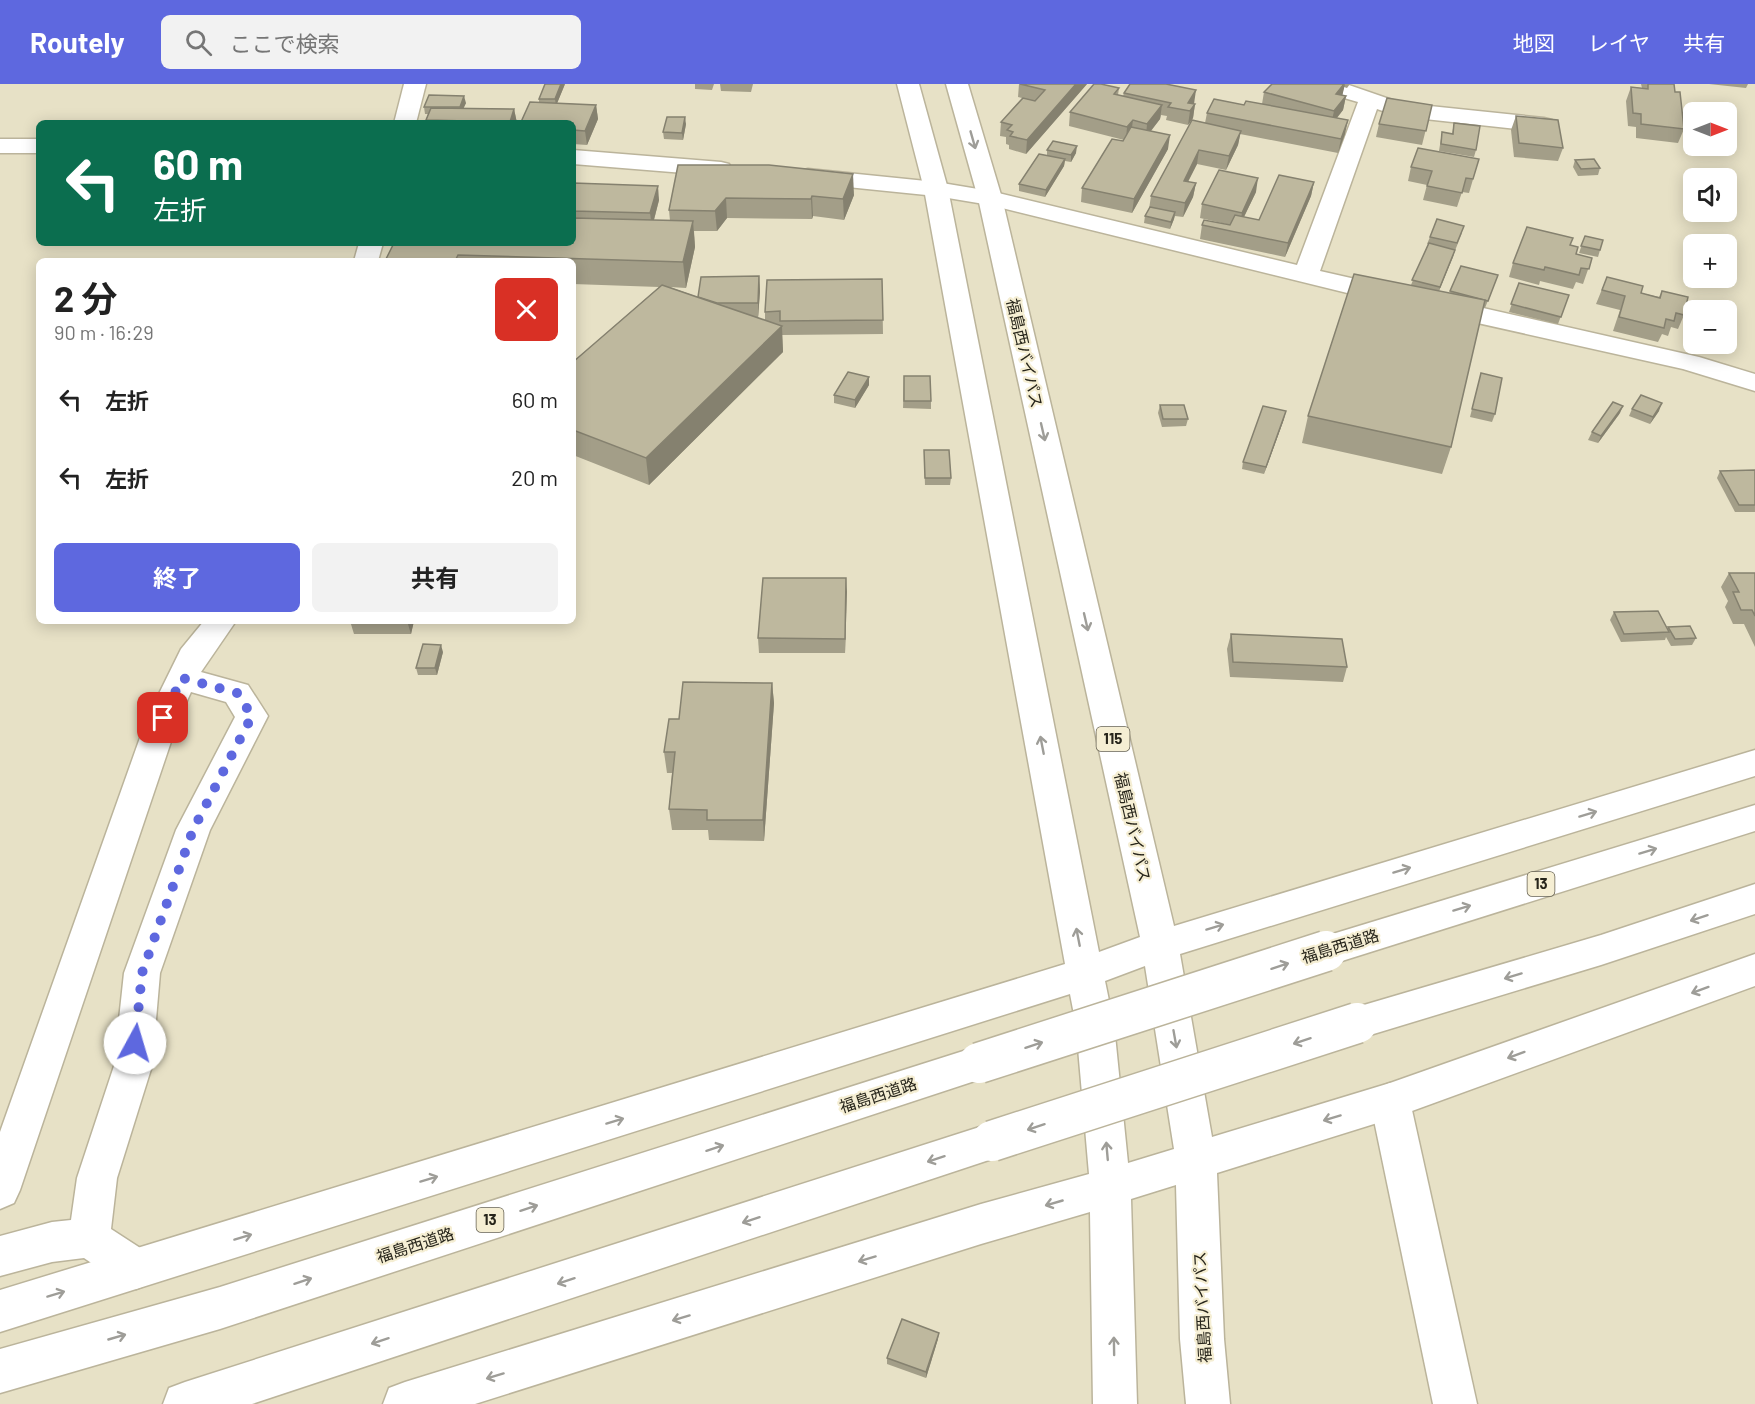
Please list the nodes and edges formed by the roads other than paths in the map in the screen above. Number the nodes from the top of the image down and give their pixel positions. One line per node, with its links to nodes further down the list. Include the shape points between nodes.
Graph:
1 (415, 84): 6 (main road)
2 (908, 84): 13 (main road)
3 (957, 84): 14 (main road, 福島西バイパス / 115, one-way to 14)
4 (1321, 84): 5 (main road)
5 (1370, 99): 7 (main road, via 1397,109); 15 (main road)
6 (406, 120)
7 (1544, 125)
8 (0, 146): 9 (main road)
9 (36, 146)
10 (576, 157): 11 (main road)
11 (748, 171)
12 (783, 174): 13 (main road)
13 (936, 189): 14 (main road); 24 (main road, one-way to 13)
14 (990, 198): 15 (main road); 22 (main road, 福島西バイパス / 115, one-way to 22)
15 (1306, 274): 16 (main road, via 1690,363)
16 (1755, 383)
17 (219, 624): 18 (main road, via 192,657)
18 (182, 678): 28 (main road, via 163,718); 29 (main road, via 237,693 252,716 193,830 142,973 133,1066 97,1178)
19 (1755, 763): 22 (main road, one-way to 19)
20 (1755, 818): 33 (main road, 福島西道路 / 13, one-way to 20, bridge, via 220,1308 1326,951)
21 (1755, 899): 34 (main road, one-way to 34, bridge, via 1358,1023)
22 (1160, 945): 24 (main road); 26 (main road, 福島西バイパス / 115, one-way to 26)
23 (1755, 970): 25 (main road, one-way to 25)
24 (1085, 972): 27 (main road, one-way to 24, via 1095,1025); 31 (main road, one-way to 24)
25 (1390, 1101): 26 (main road, one-way to 26); 38 (main road)
26 (1196, 1160): 27 (main road); 37 (main road, 福島西バイパス / 115)
27 (1110, 1187): 35 (main road, one-way to 35); 36 (main road, one-way to 27)
28 (0, 1190)
29 (89, 1238): 30 (main road, via 52,1242); 31 (main road)
30 (0, 1256)
31 (136, 1269): 32 (main road, one-way to 31)
32 (0, 1311)
33 (0, 1371)
34 (185, 1404)
35 (405, 1404)
36 (1115, 1404)
37 (1208, 1404)
38 (1455, 1404)

